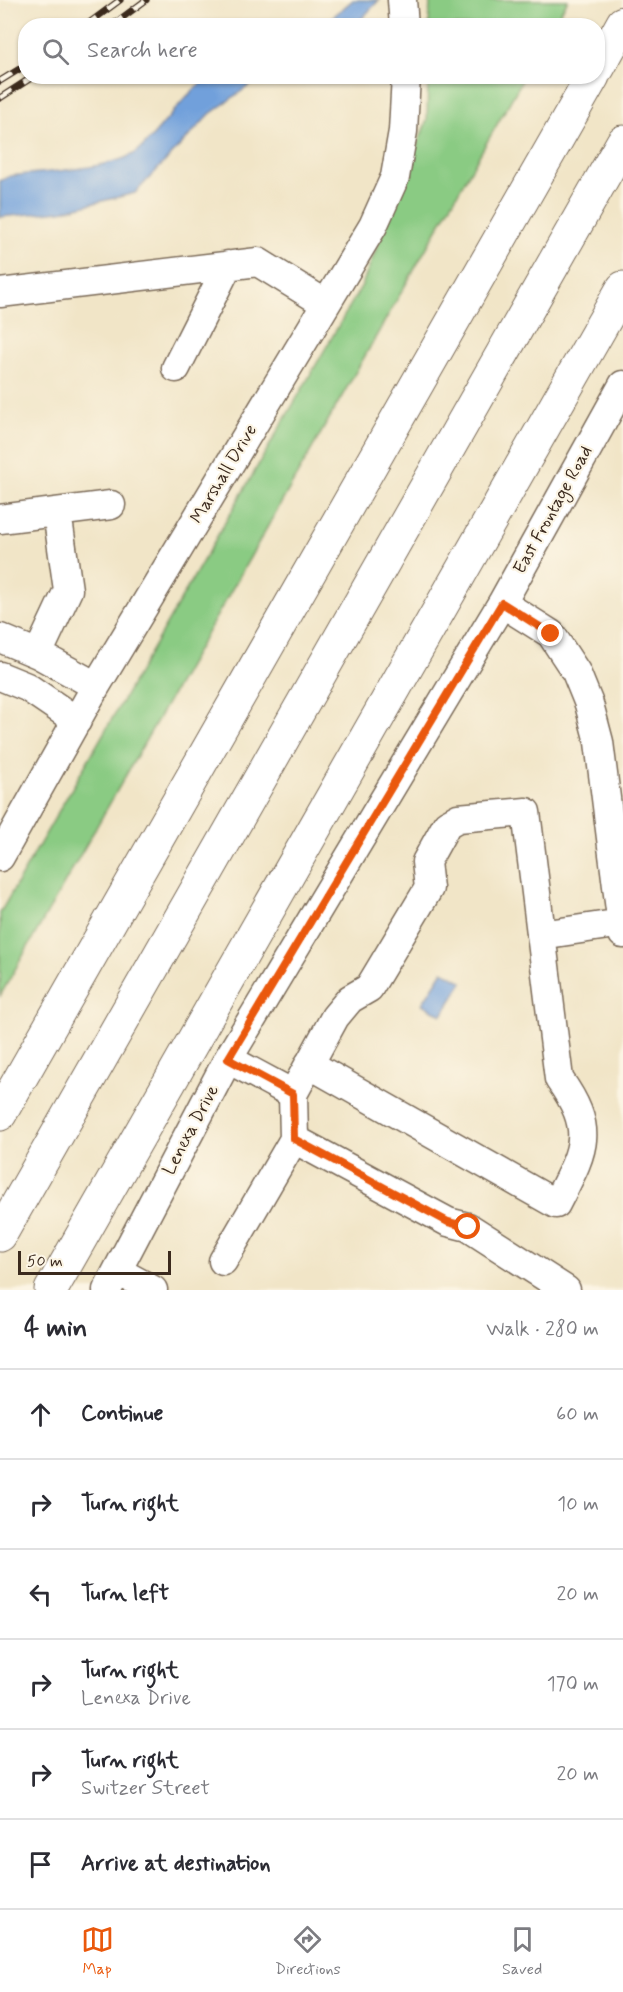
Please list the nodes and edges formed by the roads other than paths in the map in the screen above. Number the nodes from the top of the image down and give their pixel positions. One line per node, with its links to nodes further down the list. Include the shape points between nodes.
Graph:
1 (402, 0): 2 (street)
2 (403, 18)
3 (623, 24): 4 (highway)
4 (605, 54)
5 (406, 84): 11 (street, Marshall Drive, via 395,177 373,226)
6 (588, 84): 30 (highway)
7 (623, 142): 32 (highway)
8 (228, 265): 10 (street); 11 (street, via 258,262); 12 (street)
9 (623, 288): 36 (highway)
10 (0, 293)
11 (326, 304): 20 (street, Marshall Drive)
12 (176, 368)
13 (623, 385): 17 (street, East Frontage Road)
14 (111, 505): 15 (street)
15 (57, 512): 16 (street); 19 (street, via 68,590)
16 (0, 519)
17 (502, 603): 23 (street, via 551,634 576,672 589,704); 27 (street, Lenexa Drive)
18 (0, 638): 19 (street)
19 (38, 654): 20 (street)
20 (96, 686): 22 (street, Marshall Drive)
21 (4, 687): 22 (street, via 27,687)
22 (77, 721): 24 (street, Marshall Drive)
23 (611, 740): 25 (street)
24 (0, 858)
25 (622, 929): 26 (street)
26 (541, 934): 28 (street, via 526,812 458,818 447,824 426,862 429,888 369,988 350,999 335,1017); 28 (street, via 559,1079 576,1103 581,1118 578,1160 556,1204)
27 (228, 1059): 29 (street); 34 (street, Lenexa Drive)
28 (309, 1064): 29 (street)
29 (293, 1094): 31 (street)
30 (0, 1114)
31 (294, 1139): 33 (street); 35 (street, via 448,1222 468,1227)
32 (0, 1235)
33 (223, 1261)
34 (112, 1280): 37 (street)
35 (534, 1281): 38 (street)
36 (51, 1290)
37 (153, 1290)
38 (566, 1290)

